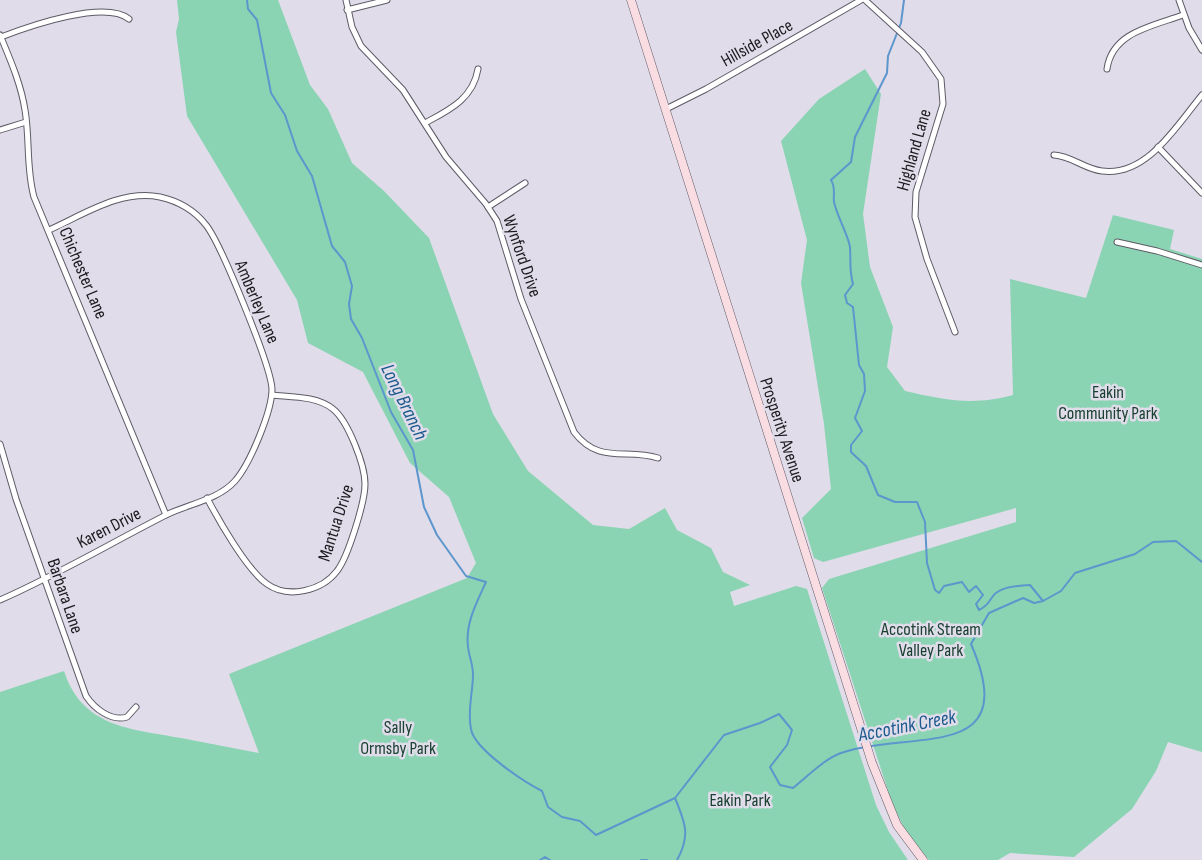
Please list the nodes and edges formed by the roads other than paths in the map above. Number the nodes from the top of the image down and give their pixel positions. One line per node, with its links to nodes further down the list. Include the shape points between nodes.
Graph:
1 (346, 0): 9 (street, Wynford Drive)
2 (387, 0): 9 (street)
3 (631, 0): 17 (main road, Prosperity Avenue)
4 (861, 0): 17 (street, Hillside Place)
5 (866, 0): 29 (street, Highland Lane, via 929,60 943,87 943,104 916,192 915,217)
6 (1179, 0): 10 (street)
7 (115, 5): 11 (street)
8 (78, 6): 12 (street)
9 (347, 10): 19 (street, Wynford Drive, via 361,46 403,90)
10 (1183, 15): 13 (street); 15 (street, via 1125,38 1113,49)
11 (129, 19)
12 (1, 36): 18 (street, Chichester Lane, via 14,69)
13 (1202, 50)
14 (478, 69): 19 (street, via 473,86 462,100)
15 (1107, 69)
16 (1202, 95): 21 (street)
17 (666, 109): 38 (main road, Prosperity Avenue, via 872,763 893,818)
18 (26, 122): 20 (street); 26 (street, Chichester Lane, via 30,184)
19 (425, 123): 25 (street, Wynford Drive, via 446,157)
20 (0, 130)
21 (1158, 147): 22 (street, via 1142,162 1114,172 1094,170); 24 (street)
22 (1054, 155)
23 (525, 183): 25 (street)
24 (1202, 193)
25 (488, 207): 32 (street, Wynford Drive, via 503,237 521,299 574,432 601,452)
26 (49, 230): 30 (street, Amberley Lane, via 118,199 139,195 172,200 194,213 211,232 220,251 265,359); 34 (street, Chichester Lane)
27 (1117, 242): 28 (street)
28 (1202, 265)
29 (955, 332)
30 (272, 395): 33 (street, Amberley Lane, via 241,473 228,487); 33 (street, Mantua Drive, via 324,403 338,414 348,430 365,483 339,568 327,581 303,591 283,591 271,586 254,571)
31 (0, 444): 35 (street, Barbara Lane)
32 (658, 458)
33 (207, 498): 34 (street, Amberley Lane)
34 (166, 515): 35 (street, Karen Drive)
35 (44, 578): 36 (street, Karen Drive); 37 (street, Barbara Lane, via 74,669 91,703 101,712 120,719)
36 (0, 600)
37 (136, 707)
38 (922, 860)

